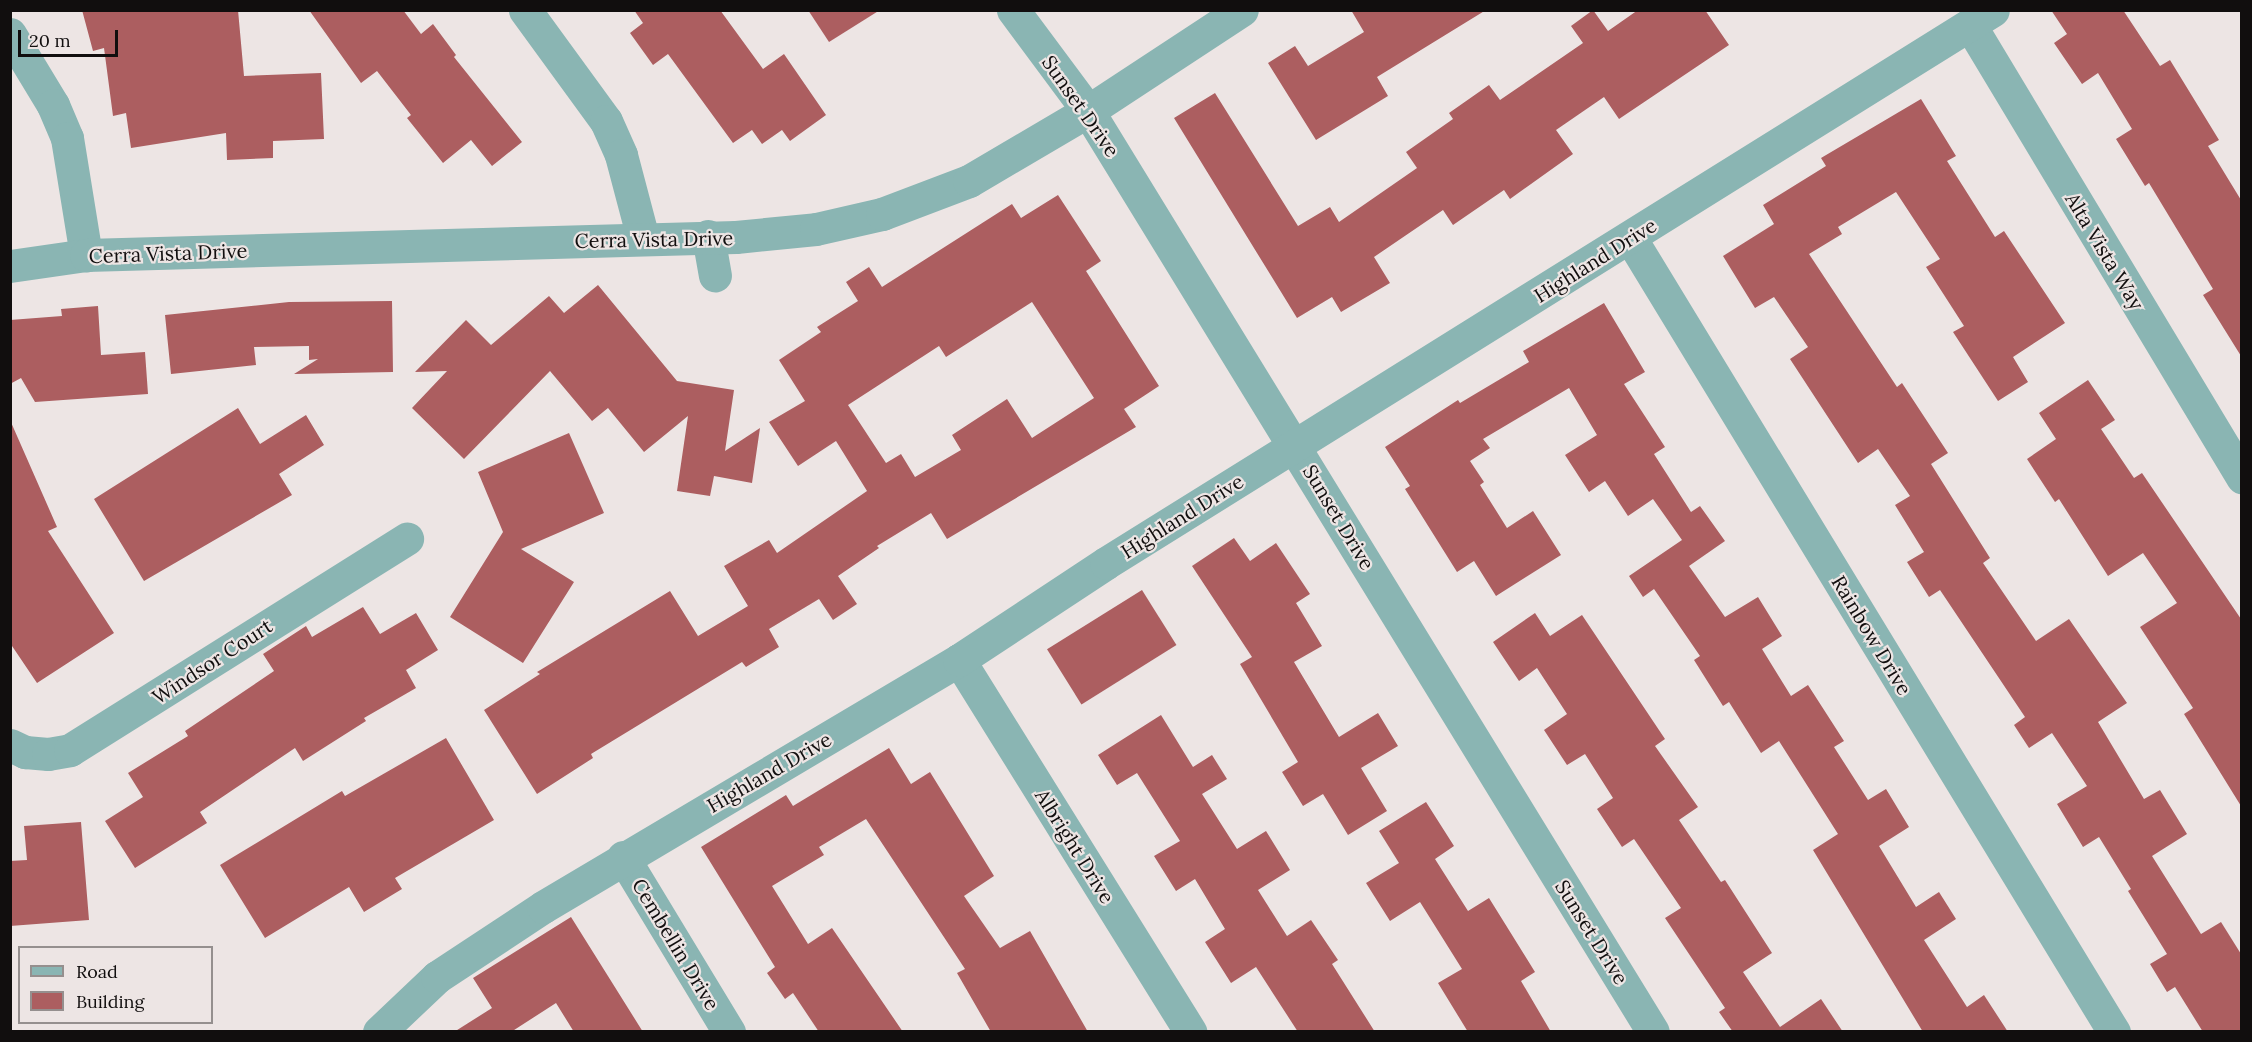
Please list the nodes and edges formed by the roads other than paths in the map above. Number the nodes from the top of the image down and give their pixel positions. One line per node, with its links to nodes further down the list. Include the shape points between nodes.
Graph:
1 (525, 10): 8 (street, via 606,121 621,154)
2 (1013, 10): 6 (street, Sunset Drive)
3 (1242, 10): 6 (street, Cerra Vista Drive)
4 (1982, 18): 9 (street, Highland Drive); 14 (street, Alta Vista Way)
5 (10, 34): 10 (street, via 53,105 66,138)
6 (1088, 111): 7 (street, Cerra Vista Drive, via 969,181 882,214 816,229); 13 (street, Sunset Drive)
7 (708, 236): 8 (street, Cerra Vista Drive); 12 (street)
8 (643, 238): 10 (street, Cerra Vista Drive)
9 (1630, 239): 13 (street, Highland Drive); 23 (street, Rainbow Drive)
10 (86, 255): 11 (street, Cerra Vista Drive)
11 (10, 266)
12 (715, 275)
13 (1296, 445): 16 (street, Highland Drive); 22 (street, Sunset Drive)
14 (2241, 477)
15 (407, 539): 17 (street, Windsor Court, via 70,750 48,754 25,752)
16 (959, 660): 18 (street, Highland Drive); 21 (street, Albright Drive)
17 (10, 745)
18 (623, 858): 19 (street, Highland Drive, via 437,977); 20 (street, Cembellin Drive)
19 (380, 1032)
20 (729, 1032)
21 (1191, 1032)
22 (1653, 1032)
23 (2114, 1032)

